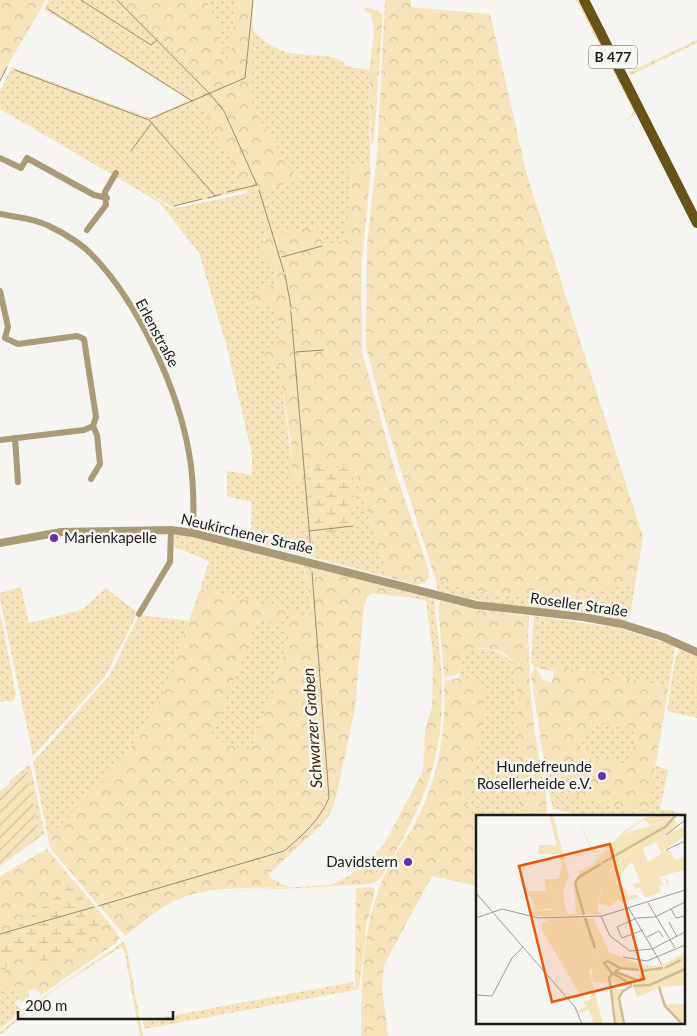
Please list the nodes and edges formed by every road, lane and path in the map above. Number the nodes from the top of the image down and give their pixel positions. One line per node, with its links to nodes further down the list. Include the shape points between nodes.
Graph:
1 (584, 0): 6 (main road, B 477)
2 (0, 158): 4 (street, via 21,168 27,158 94,195)
3 (116, 173): 4 (street, via 105,192)
4 (107, 198): 7 (street, via 106,205)
5 (0, 214): 17 (street, Erlenstraße, via 50,226 83,247 135,314 166,374 183,423 192,469)
6 (697, 223)
7 (87, 230)
8 (0, 291): 9 (street)
9 (2, 307): 10 (street, via 8,327)
10 (2, 340): 11 (street, via 18,344 77,336 84,339 96,417)
11 (92, 427): 12 (street); 14 (street, via 96,432 100,464)
12 (15, 438): 13 (street); 15 (street)
13 (0, 440)
14 (90, 479)
15 (18, 482)
16 (171, 530): 17 (street, Neukirchener Straße); 18 (street, Neukirchener Straße, via 60,532); 20 (street, via 170,562)
17 (193, 533): 19 (street, Neukirchener Straße)
18 (0, 543)
19 (483, 606): 21 (street, Roseller Straße, via 613,622)
20 (139, 614)
21 (697, 652)

